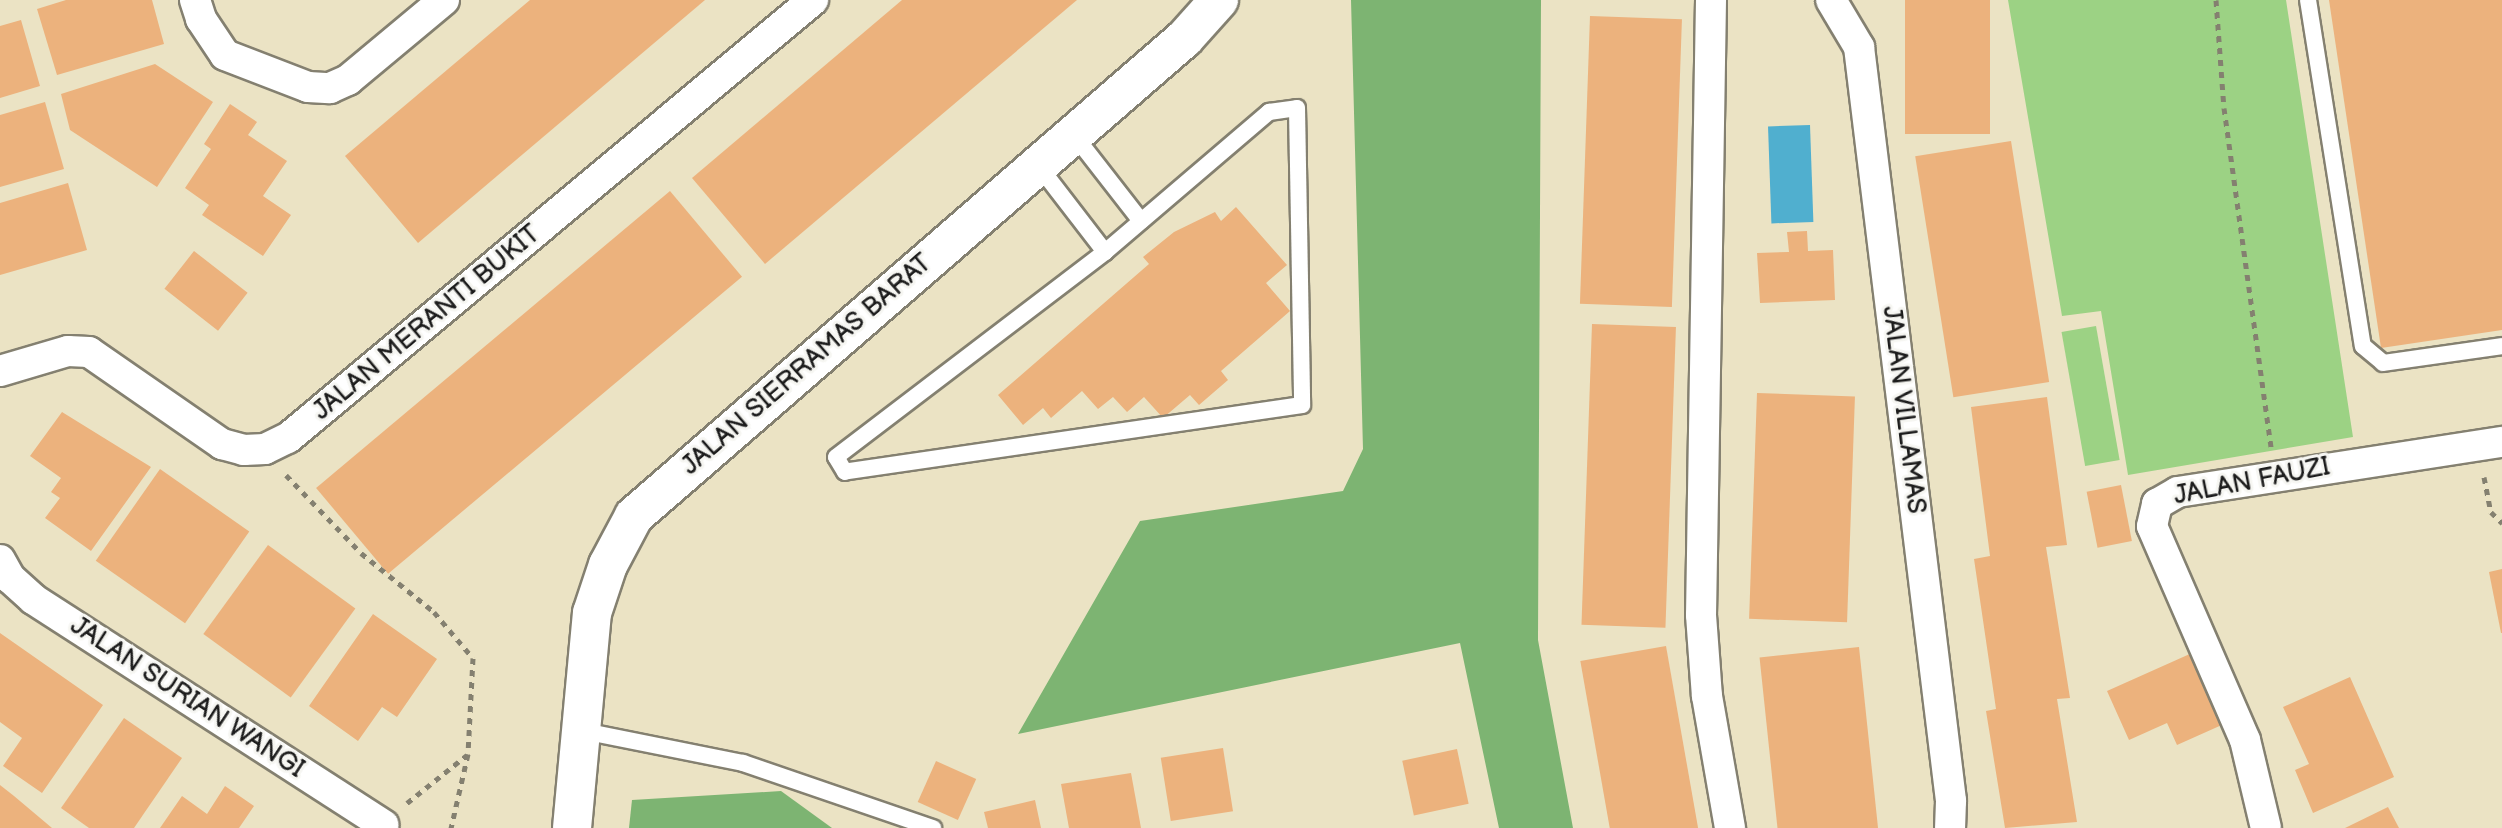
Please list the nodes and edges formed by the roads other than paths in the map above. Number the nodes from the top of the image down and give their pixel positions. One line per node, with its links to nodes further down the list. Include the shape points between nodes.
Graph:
1 (195, 0): 2 (street, via 225,55 308,87 330,88 348,80)
2 (444, 0)
3 (813, 0): 13 (street, JALAN MERANTI BUKIT, via 288,438 265,449 222,444 89,352 68,351)
4 (1219, 0): 8 (street, JALAN SIERRAMAS BARAT, via 1185,38)
5 (1711, 0): 20 (street, via 1701,615 1707,696)
6 (1831, 0): 21 (street, JALAN VILLAMAS, via 1859,47 1951,801)
7 (2308, 0): 12 (lane, via 2363,346 2383,363 2455,347)
8 (1074, 135): 9 (street, JALAN SIERRAMAS BARAT); 10 (lane)
9 (1038, 165): 11 (lane); 16 (street, JALAN SIERRAMAS BARAT, via 634,516 608,565 592,613)
10 (1141, 221): 11 (lane); 11 (lane, via 1269,112 1297,108 1302,405 845,472 836,457)
11 (1105, 252)
12 (2502, 346)
13 (0, 371)
14 (2493, 443): 22 (street, JALAN FAUZI, via 2276,475 2165,496 2157,504 2152,526 2240,727)
15 (0, 560): 17 (street, JALAN SURIAN WANGI, via 33,599)
16 (583, 731): 18 (street, JALAN SIERRAMAS BARAT); 19 (lane, via 743,763)
17 (384, 825)
18 (572, 828)
19 (933, 828)
20 (1730, 828)
21 (1950, 828)
22 (2266, 828)

